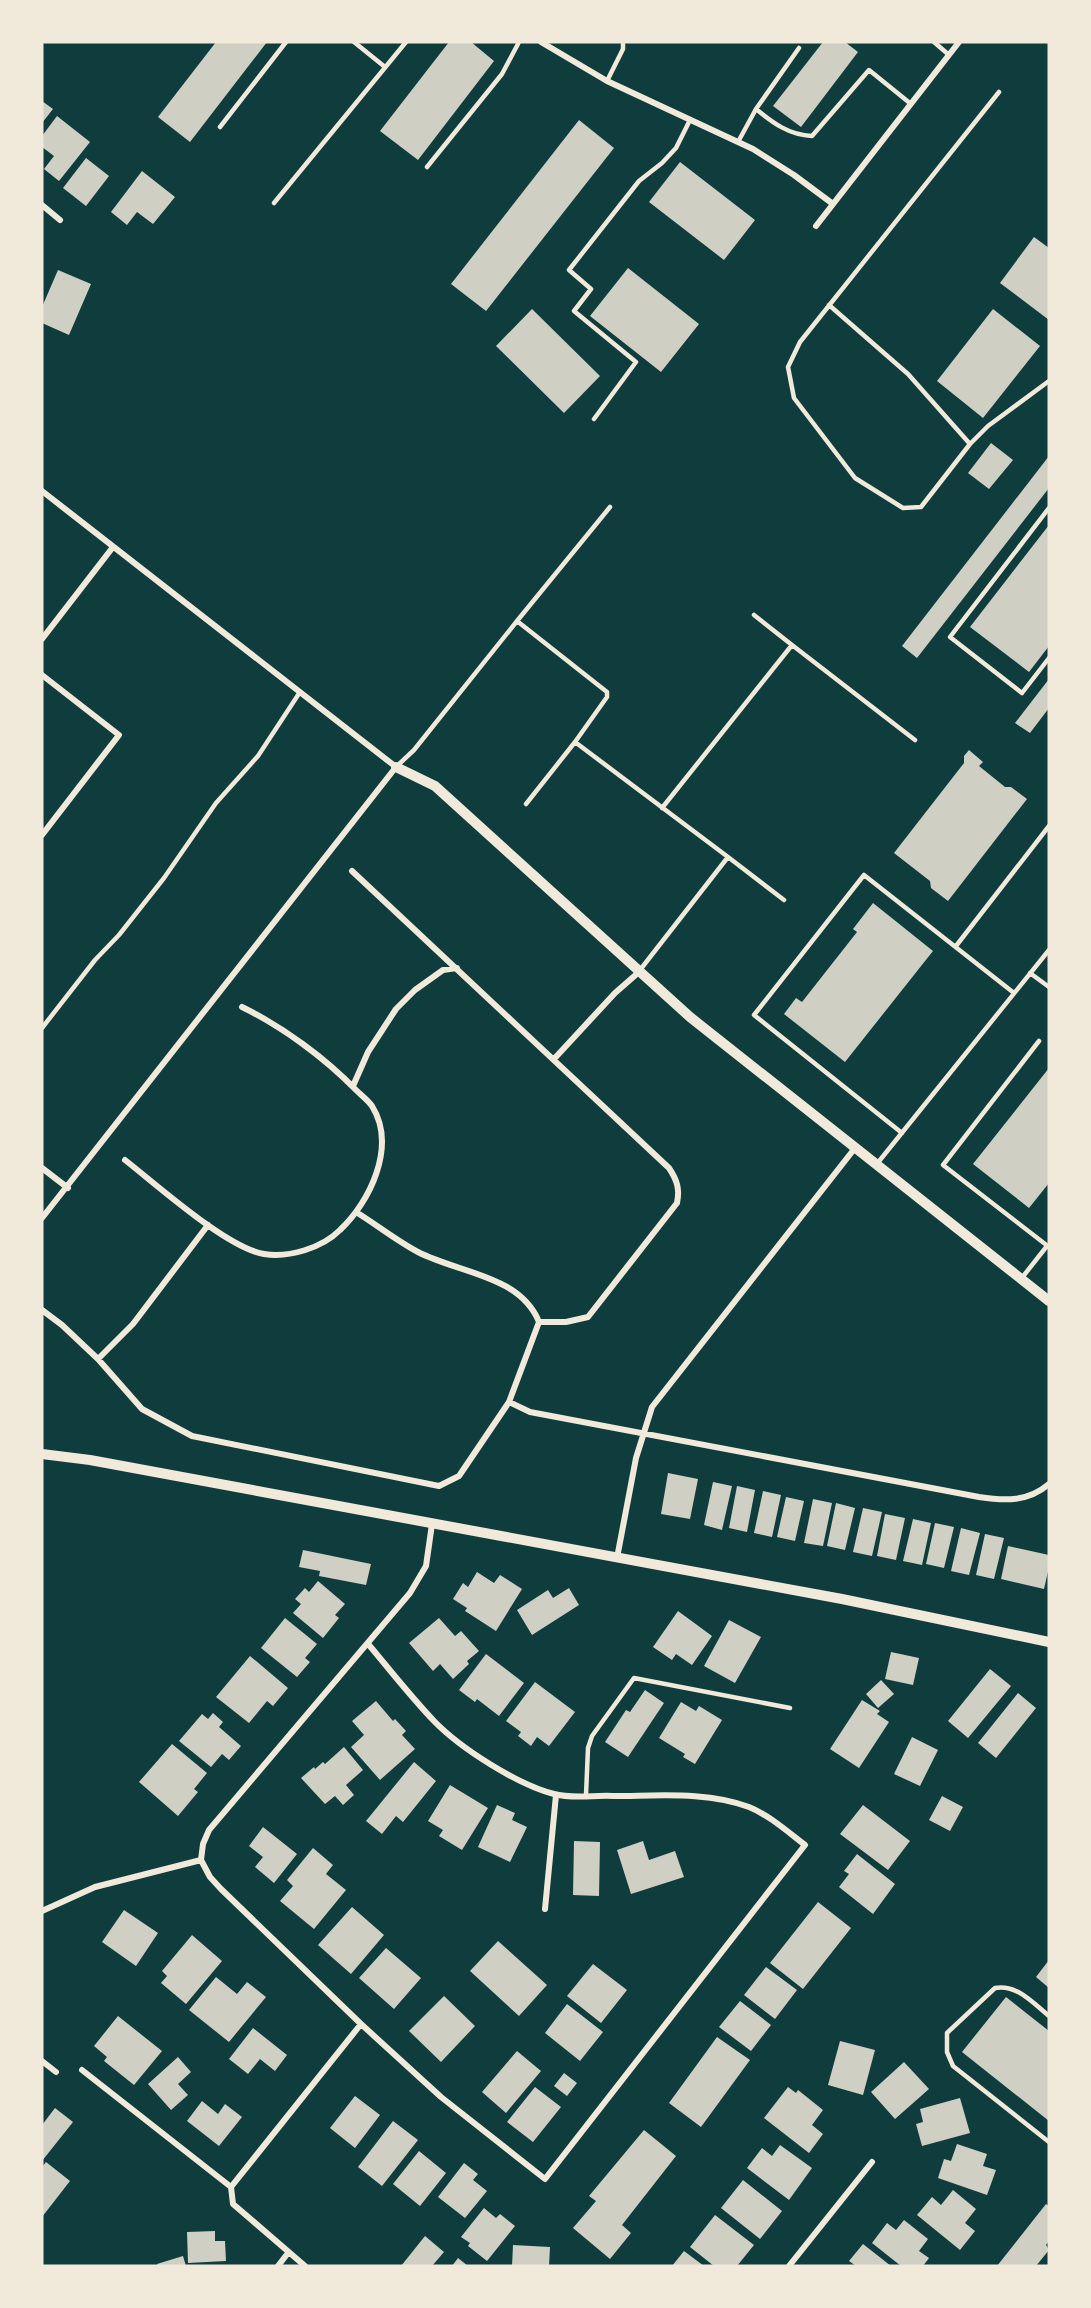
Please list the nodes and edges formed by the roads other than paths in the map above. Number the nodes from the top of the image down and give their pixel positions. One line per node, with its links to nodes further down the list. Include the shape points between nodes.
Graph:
1 (286, 42): 17 (lane)
2 (354, 42): 11 (lane)
3 (406, 42): 11 (lane)
4 (519, 42): 19 (lane, via 502,74)
5 (541, 42): 12 (street)
6 (624, 42): 12 (lane)
7 (934, 42): 10 (lane)
8 (959, 42): 10 (street)
9 (799, 48): 15 (lane)
10 (949, 55): 14 (street)
11 (385, 67): 20 (lane)
12 (607, 81): 16 (street)
13 (999, 92): 25 (lane)
14 (911, 104): 15 (lane, via 869,70 812,136 778,127); 21 (street)
15 (756, 109): 18 (lane)
16 (690, 120): 18 (street); 27 (lane, via 676,148 639,182 569,270 591,289 574,311 636,362)
17 (220, 127)
18 (738, 142): 21 (street)
19 (427, 167)
20 (274, 203)
21 (833, 204): 24 (street)
22 (42, 205): 23 (street)
23 (60, 220)
24 (816, 226)
25 (829, 305): 28 (lane, via 908,374); 28 (lane, via 800,342 788,368 794,398 855,478 903,508 921,507)
26 (1049, 381): 28 (lane)
27 (594, 418)
28 (970, 444)
29 (42, 491): 32 (street)
30 (610, 507): 34 (lane)
31 (1049, 508): 37 (lane, via 950,637 1022,693)
32 (113, 547): 35 (street); 39 (street)
33 (754, 615): 36 (lane)
34 (517, 621): 41 (lane, via 607,692); 42 (lane, via 414,750)
35 (42, 639)
36 (792, 645): 40 (lane); 44 (lane)
37 (1049, 658)
38 (42, 675): 46 (street, via 119,735)
39 (300, 692): 42 (street); 58 (lane, via 258,756 216,802 164,878)
40 (915, 740)
41 (575, 742): 43 (lane); 44 (lane)
42 (396, 767): 53 (street, via 435,786); 67 (street)
43 (526, 804)
44 (662, 808): 47 (lane)
45 (1049, 826): 50 (lane)
46 (42, 835)
47 (728, 857): 49 (lane); 53 (lane)
48 (352, 872): 52 (street)
49 (784, 900)
50 (956, 946): 56 (lane); 62 (lane, via 864,875 754,1015)
51 (1049, 950): 54 (lane)
52 (457, 968): 60 (street); 61 (street, via 437,974 396,1009)
53 (639, 972): 60 (street); 63 (street)
54 (1030, 973): 55 (lane); 56 (lane)
55 (1049, 987)
56 (1014, 993): 62 (lane)
57 (242, 1007): 61 (street, via 335,1067)
58 (42, 1028)
59 (1039, 1041): 71 (lane, via 943,1165)
60 (555, 1059): 75 (street, via 669,1168 680,1191 677,1203 588,1317)
61 (352, 1086): 68 (street, via 372,1106 381,1143 375,1176)
62 (902, 1132): 65 (lane)
63 (855, 1148): 65 (street); 78 (street, via 652,1407)
64 (125, 1160): 70 (street)
65 (876, 1165): 72 (street)
66 (42, 1168): 67 (street)
67 (68, 1188): 69 (street)
68 (356, 1212): 70 (street, via 339,1232 289,1255 263,1254 240,1246); 75 (street, via 419,1253 507,1287 526,1299)
69 (42, 1218)
70 (208, 1224): 76 (street, via 133,1324)
71 (1048, 1246): 72 (lane)
72 (1021, 1279): 73 (street)
73 (1049, 1301)
74 (42, 1310): 76 (street)
75 (539, 1322): 77 (street)
76 (98, 1359): 77 (street, via 142,1410 192,1436 439,1486 459,1476)
77 (509, 1402): 78 (street, via 530,1412)
78 (644, 1434): 80 (street, via 998,1500 1018,1500); 82 (street)
79 (42, 1454): 81 (street)
80 (1049, 1484)
81 (432, 1524): 82 (street); 84 (street, via 426,1566)
82 (617, 1558): 83 (street)
83 (1049, 1641)
84 (369, 1645): 86 (street, via 435,1722 501,1770); 88 (street, via 210,1830)
85 (790, 1708): 87 (lane, via 634,1678 592,1736)
86 (556, 1795): 87 (street); 89 (street)
87 (586, 1795): 92 (street, via 672,1796 730,1802 774,1821 805,1845 545,2179 441,2097)
88 (201, 1860): 90 (street, via 95,1887); 92 (street, via 220,1888)
89 (545, 1909)
90 (42, 1911)
91 (1049, 2016): 96 (lane, via 1015,1989 995,1988 947,2033 947,2052 952,2066)
92 (361, 2024): 98 (street)
93 (42, 2061): 95 (street)
94 (82, 2070): 98 (street)
95 (56, 2072)
96 (1049, 2142)
97 (872, 2162): 102 (street)
98 (231, 2187): 99 (street, via 233,2204)
99 (288, 2253): 100 (street); 101 (street)
100 (278, 2266)
101 (305, 2266)
102 (789, 2266)

